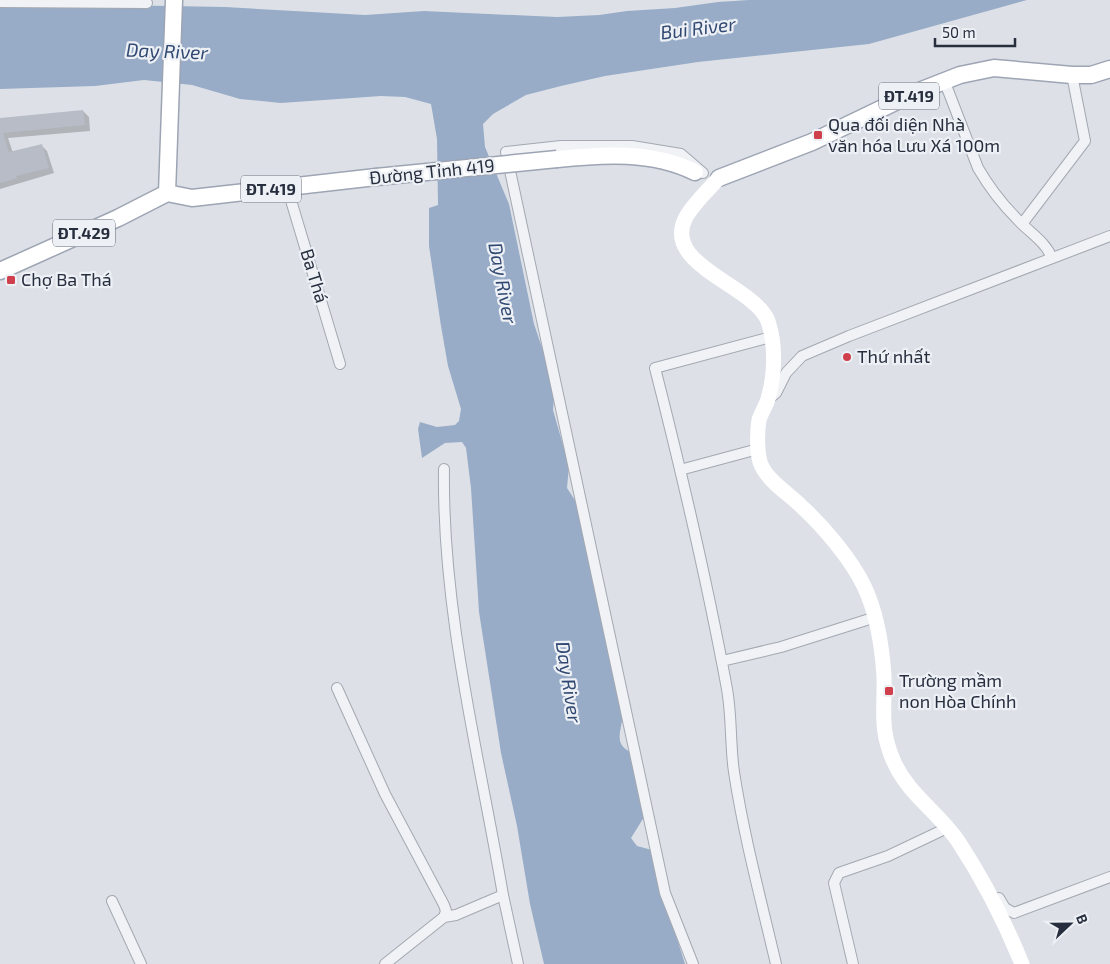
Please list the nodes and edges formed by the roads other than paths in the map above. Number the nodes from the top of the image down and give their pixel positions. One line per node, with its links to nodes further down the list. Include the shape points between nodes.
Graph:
1 (174, 0): 10 (main road)
2 (0, 2): 3 (street)
3 (147, 3)
4 (1110, 69): 5 (main road, ĐT.419, via 1091,75)
5 (1072, 75): 6 (main road, ĐT.419, via 994,68); 11 (street, via 1084,141)
6 (944, 80): 8 (main road, ĐT.419, via 812,142); 11 (street, via 985,181)
7 (699, 172): 8 (street); 9 (main road, Đường Tỉnh 419 / ĐT.419, bridge, via 642,156 588,156); 33 (street, via 681,154 632,146 561,146 506,152 665,893)
8 (719, 178): 15 (street, via 686,217 682,234 685,245 690,258 754,303 766,317)
9 (288, 187): 10 (main road, Đường Tỉnh 419 / ĐT.419, via 192,198); 16 (street, Ba Thá)
10 (167, 192): 14 (main road, ĐT.429, via 118,218)
11 (1022, 224): 13 (street, via 1046,246)
12 (1110, 236): 13 (street)
13 (1052, 258): 17 (street, via 802,356 789,369)
14 (0, 271)
15 (771, 337): 17 (street, via 773,379); 20 (street, via 655,368)
16 (340, 364)
17 (768, 401): 18 (street, via 759,420)
18 (758, 449): 20 (street); 21 (street, via 761,463 770,476 802,507 850,564 864,585)
19 (444, 469): 27 (street, via 443,510 448,570 461,667)
20 (680, 470): 22 (street)
21 (876, 617): 22 (street, via 781,647); 24 (street, via 884,676 884,734 889,751 907,786)
22 (722, 661): 34 (street, via 730,705 730,750 735,780)
23 (336, 688): 29 (street, via 385,794 444,905 446,911)
24 (947, 828): 26 (street); 35 (street, via 888,856 839,873 835,878)
25 (1110, 877): 26 (street, via 1014,913 1005,908 992,889)
26 (980, 881): 36 (street, via 1010,934)
27 (503, 895): 29 (street); 32 (street)
28 (112, 901): 30 (street)
29 (440, 920): 31 (street)
30 (141, 964)
31 (385, 964)
32 (518, 964)
33 (693, 964)
34 (776, 964)
35 (853, 964)
36 (1022, 964)

